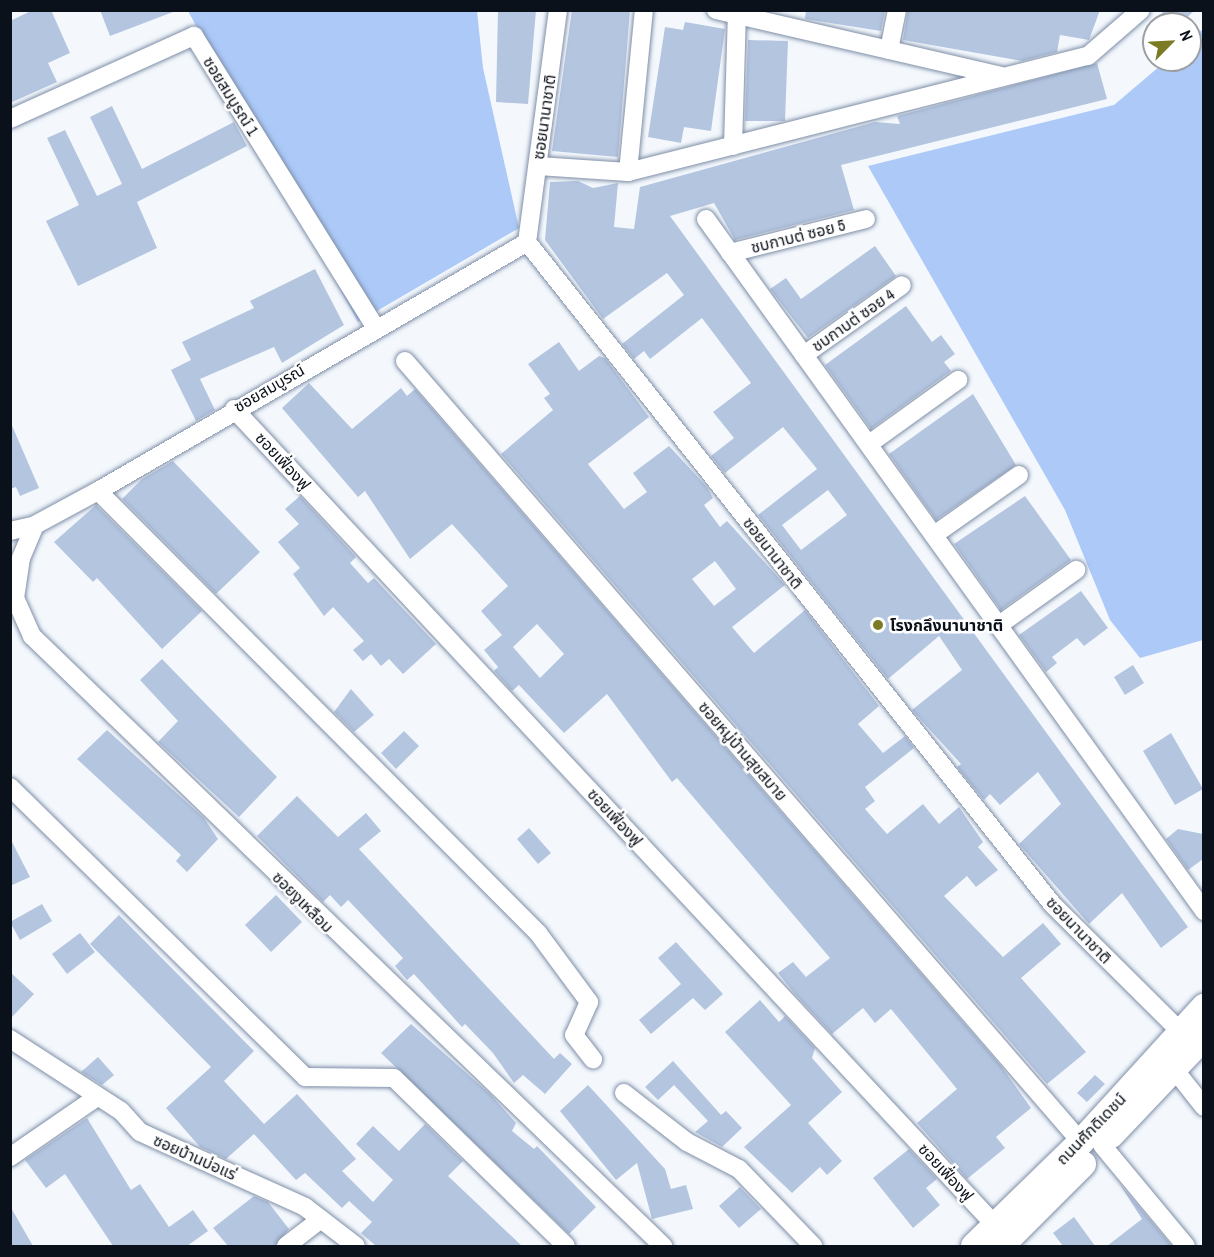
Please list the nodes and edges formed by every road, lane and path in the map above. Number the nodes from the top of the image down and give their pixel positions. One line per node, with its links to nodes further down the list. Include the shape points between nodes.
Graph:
1 (558, 10): 11 (street, ซอยนานาชาติ)
2 (644, 10): 12 (street)
3 (716, 10): 6 (street)
4 (897, 10): 7 (street)
5 (1141, 10): 8 (street, via 1088,57)
6 (737, 15): 7 (street); 10 (street)
7 (889, 50): 8 (street)
8 (1005, 77): 10 (street)
9 (10, 119): 18 (street, ซอยสมบูรณ์ 1, via 194,36)
10 (733, 146): 12 (street)
11 (538, 166): 12 (street); 15 (street, ซอยนานาชาติ)
12 (628, 172)
13 (706, 219): 16 (street)
14 (866, 219): 16 (street, ชบกาบต่ ซอย 5)
15 (527, 242): 18 (street, ซอยสมบูรณ์); 34 (street, ซอยนานาชาติ, via 1052,904)
16 (730, 253): 19 (street)
17 (902, 285): 19 (street, ชบกาบต่ ซอย 4)
18 (375, 327): 22 (street, ซอยสมบูรณ์)
19 (804, 355): 23 (street)
20 (405, 361): 41 (street, ซอยหมู่บ้านสุขสบาย)
21 (958, 380): 23 (street)
22 (234, 409): 25 (street, ซอยสมบูรณ์); 44 (street, ซอยเฟื่องฟู)
23 (868, 444): 28 (street)
24 (1019, 475): 28 (street)
25 (98, 492): 26 (street, ซอยสมบูรณ์); 36 (street, via 538,933 589,1002 574,1035)
26 (35, 525): 27 (street, ซอยสมบูรณ์); 48 (street, ซอยงูเหลือม, via 21,558 15,598 33,636)
27 (10, 531)
28 (934, 535): 30 (street)
29 (1076, 570): 30 (street)
30 (999, 625): 32 (street)
31 (10, 787): 47 (street, via 305,1077 394,1078)
32 (1203, 911)
33 (1203, 1007): 34 (main road, ถนนศักดิเดชน์)
34 (1192, 1034): 37 (main road); 41 (main road, ถนนศักดิเดชน์)
35 (10, 1039): 39 (street, ซอยบ้านบ่อแร่)
36 (593, 1059)
37 (1174, 1069): 40 (street); 41 (main road)
38 (624, 1093): 49 (street, via 687,1142 739,1169)
39 (97, 1097): 42 (street); 43 (street, ซอยบ้านบ่อแร่, via 121,1111 140,1132)
40 (1203, 1107)
41 (1092, 1143): 44 (main road, ถนนศักดิเดชน์); 51 (street, ซอยหมู่บ้านสุขสบาย)
42 (10, 1157)
43 (321, 1218): 45 (street); 46 (street, ซอยบ้านบ่อแร่)
44 (998, 1236): 50 (main road, ถนนศักดิเดชน์)
45 (286, 1246)
46 (356, 1246)
47 (566, 1246)
48 (663, 1246)
49 (813, 1246)
50 (974, 1246)
51 (1186, 1246)

